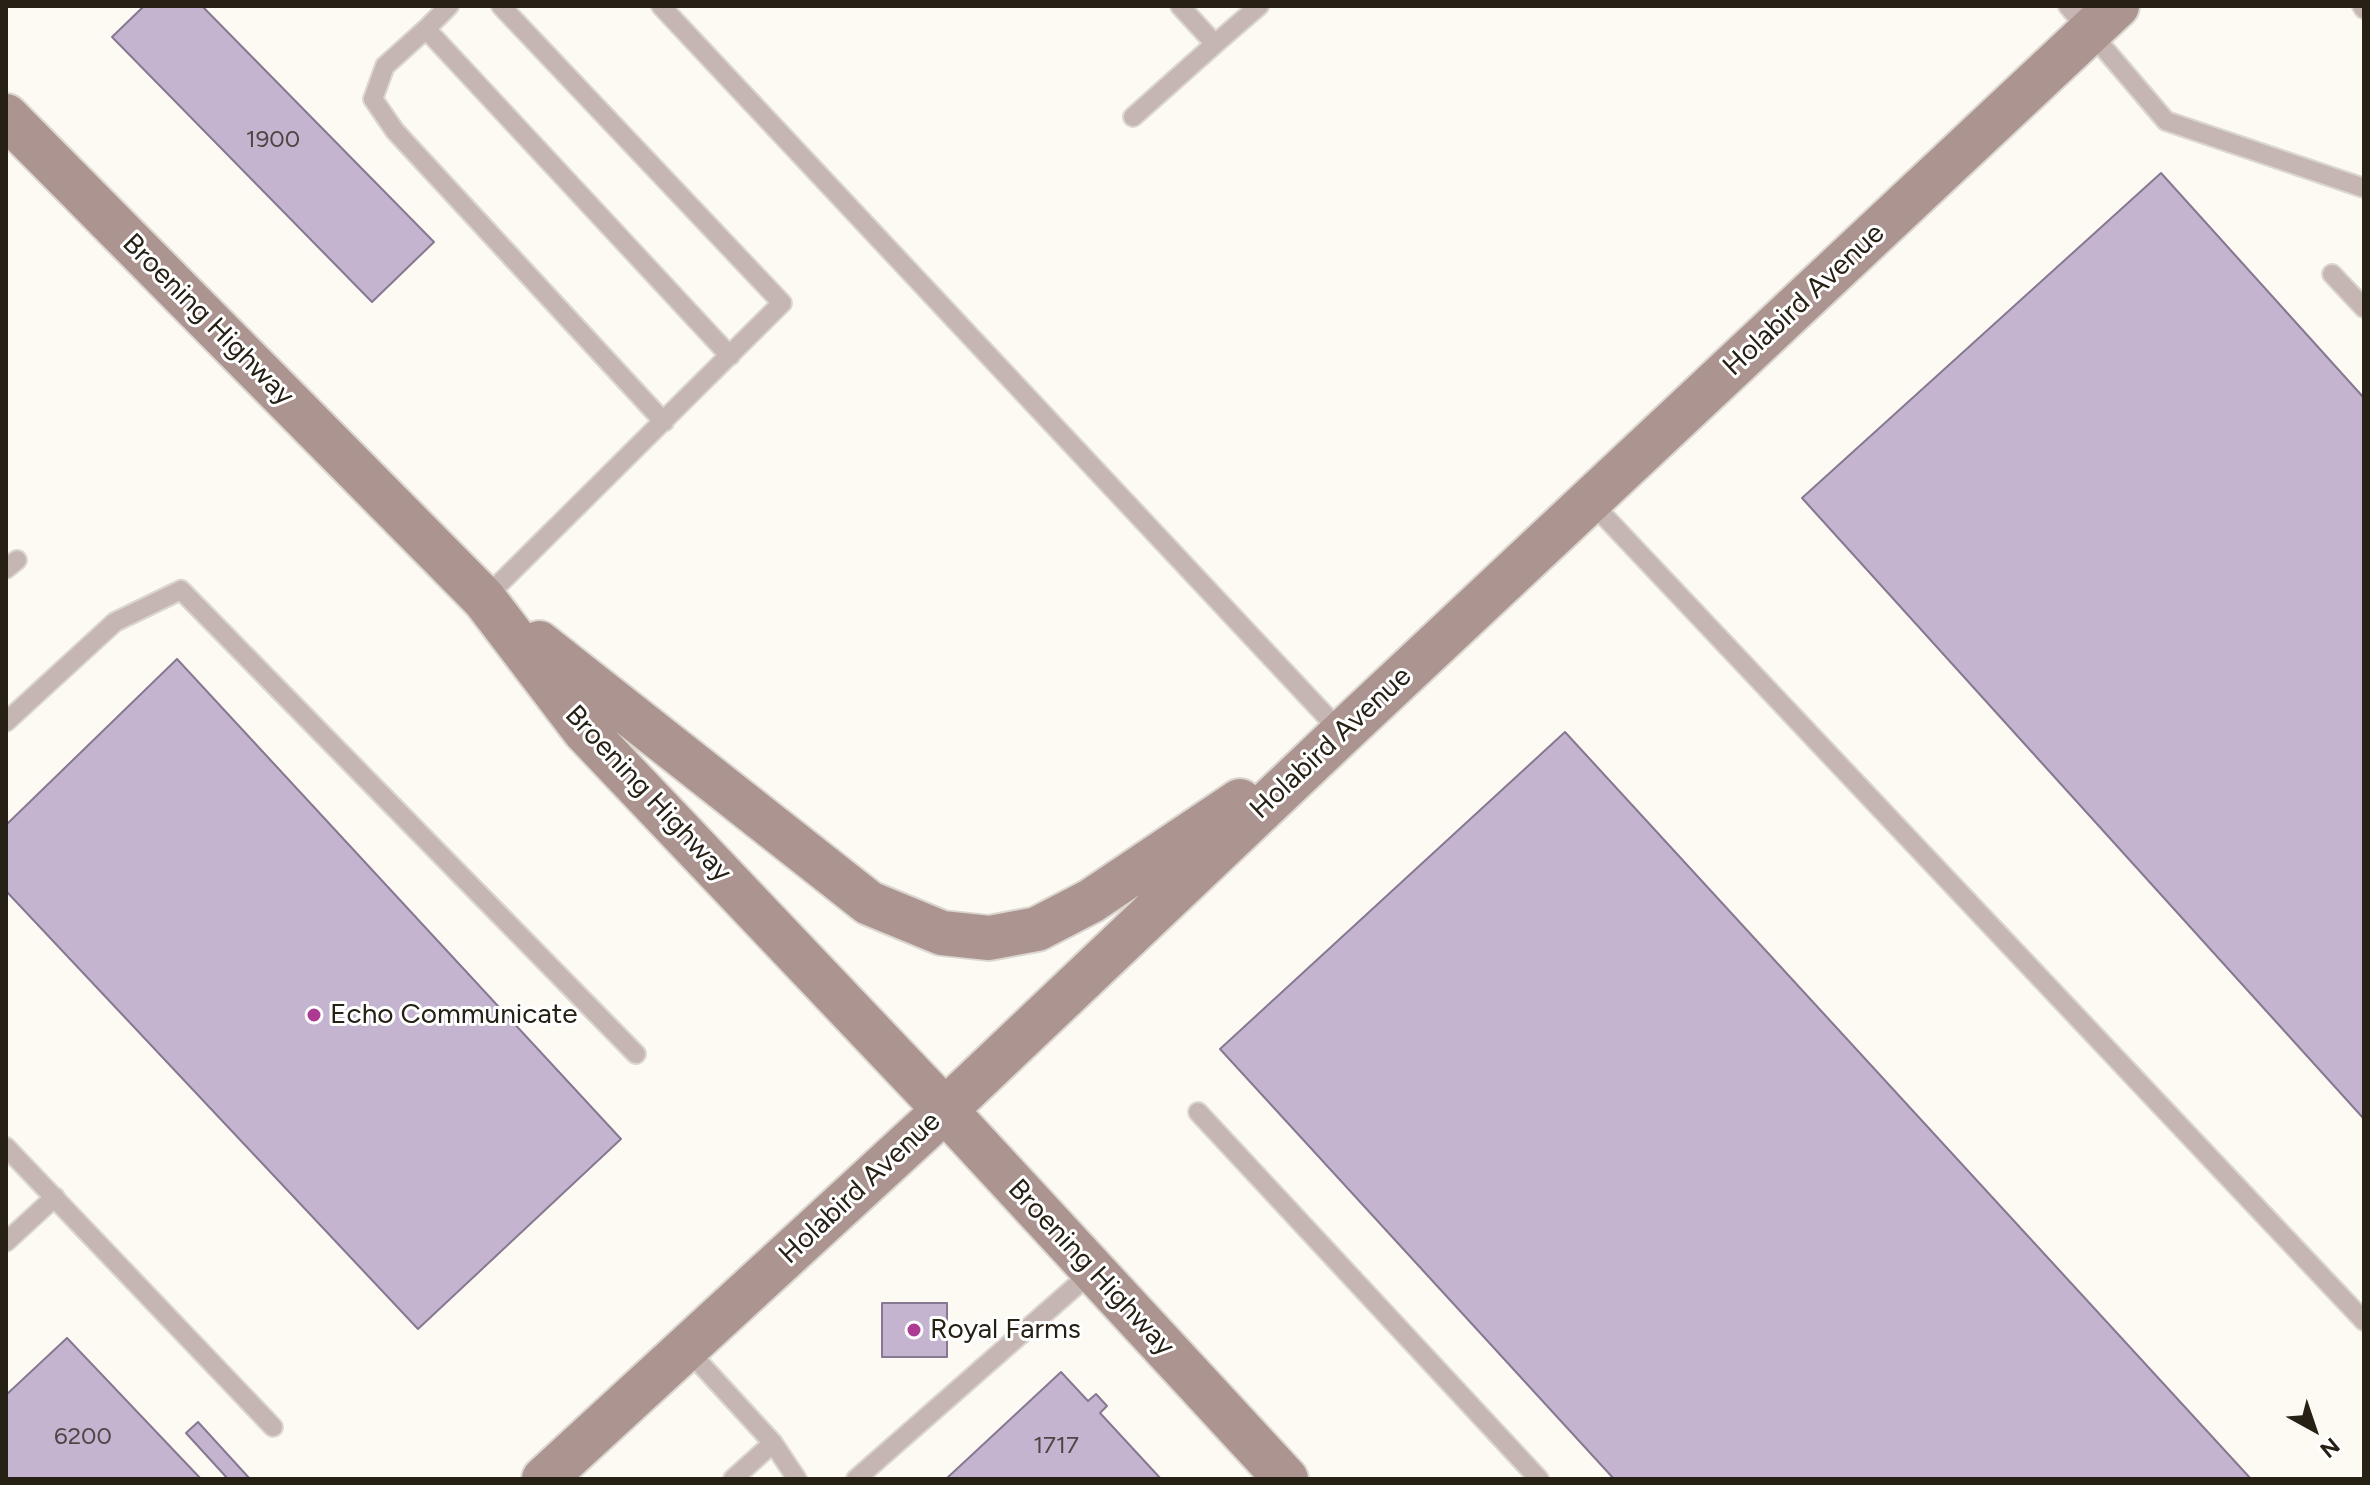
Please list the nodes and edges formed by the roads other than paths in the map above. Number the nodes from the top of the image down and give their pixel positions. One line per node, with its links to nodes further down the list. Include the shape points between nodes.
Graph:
1 (449, 6): 7 (lane)
2 (501, 6): 14 (lane, via 782,303)
3 (661, 6): 19 (lane)
4 (1180, 6): 8 (lane)
5 (1259, 6): 8 (lane)
6 (2092, 14): 11 (lane, via 2166,121); 16 (main road, Holabird Avenue)
7 (426, 29): 14 (lane); 15 (lane, via 385,66 373,99 395,131)
8 (1215, 44): 10 (lane)
9 (6, 116): 17 (main road, Broening Highway)
10 (1133, 117)
11 (2364, 188)
12 (2332, 274): 13 (lane)
13 (2364, 308)
14 (730, 356): 15 (lane)
15 (664, 422): 17 (lane)
16 (1590, 501): 19 (main road, Holabird Avenue); 27 (lane)
17 (484, 599): 19 (main road, via 869,903 942,933 989,938 1037,929 1091,901); 21 (main road, Broening Highway, via 584,730)
18 (6, 722): 20 (lane, via 115,622 181,590)
19 (1342, 733): 21 (main road, Holabird Avenue)
20 (636, 1054)
21 (945, 1110): 26 (main road, Broening Highway); 28 (main road, Holabird Avenue)
22 (1198, 1112): 36 (lane)
23 (6, 1147): 24 (lane)
24 (55, 1197): 25 (lane); 29 (lane)
25 (6, 1242)
26 (1093, 1271): 34 (lane); 35 (main road, Broening Highway)
27 (2364, 1321)
28 (686, 1348): 30 (lane); 32 (main road, Holabird Avenue)
29 (273, 1427)
30 (773, 1443): 31 (lane); 33 (lane)
31 (736, 1478)
32 (544, 1479)
33 (797, 1479)
34 (856, 1479)
35 (1286, 1479)
36 (1539, 1479)

